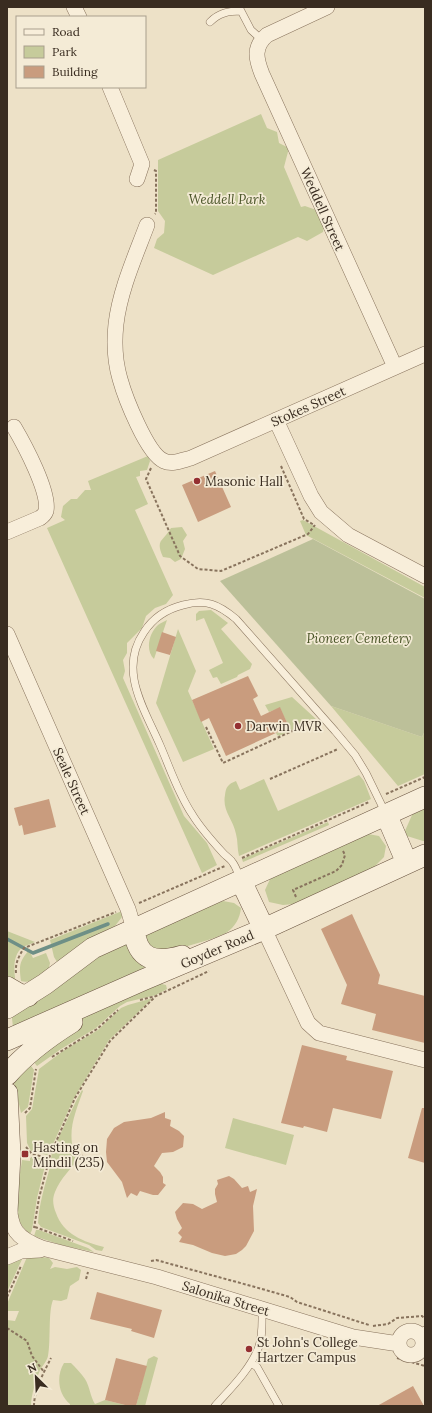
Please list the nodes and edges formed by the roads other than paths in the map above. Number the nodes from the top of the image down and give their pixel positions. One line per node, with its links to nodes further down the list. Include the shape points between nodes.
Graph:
1 (327, 7): 4 (street, via 267,35)
2 (240, 9): 3 (lane, via 217,15); 4 (lane)
3 (210, 22)
4 (260, 44): 9 (street, Weddell Street, via 256,59 262,74)
5 (110, 88): 6 (street, via 142,164)
6 (137, 178)
7 (147, 225): 10 (street, Stokes Street, via 125,283 116,324 115,351 120,379 148,445 165,462 175,462 191,458)
8 (425, 354): 9 (street, Stokes Street)
9 (395, 367): 10 (street, Stokes Street)
10 (276, 420): 13 (street, via 321,512 348,535)
11 (14, 427): 12 (street, via 35,468 46,510 40,518)
12 (7, 532)
13 (425, 576)
14 (7, 634): 19 (street, Seale Street, via 128,909)
15 (425, 797): 16 (street)
16 (386, 814): 17 (street); 18 (street); 18 (lane, via 366,773 347,745 236,619 213,604 199,602 176,606 154,620 137,643 132,666 134,684 191,813 233,862)
17 (416, 859): 20 (street, Goyder Road)
18 (241, 881): 19 (street); 20 (street)
19 (134, 929): 20 (street, via 141,950 151,958 163,960); 23 (street, via 93,948)
20 (255, 933): 22 (street, Goyder Road); 26 (street, via 308,1022 318,1033)
21 (12, 980): 23 (street, via 19,994)
22 (143, 980): 25 (street, Goyder Road); 27 (street, via 50,1037 20,1060)
23 (28, 996): 24 (street)
24 (7, 1008)
25 (7, 1040)
26 (425, 1060)
27 (7, 1075)
28 (7, 1093): 29 (street, via 10,1155)
29 (8, 1206): 30 (street, via 12,1225)
30 (29, 1247): 31 (street, Salonika Street); 32 (street, Salonika Street, via 157,1277)
31 (7, 1257)
32 (262, 1309): 33 (street, Salonika Street, via 353,1337 399,1344 408,1354 415,1354); 34 (lane, via 258,1348)
33 (423, 1342)
34 (251, 1363): 35 (lane); 36 (lane, via 257,1367)
35 (215, 1406)
36 (279, 1406)

